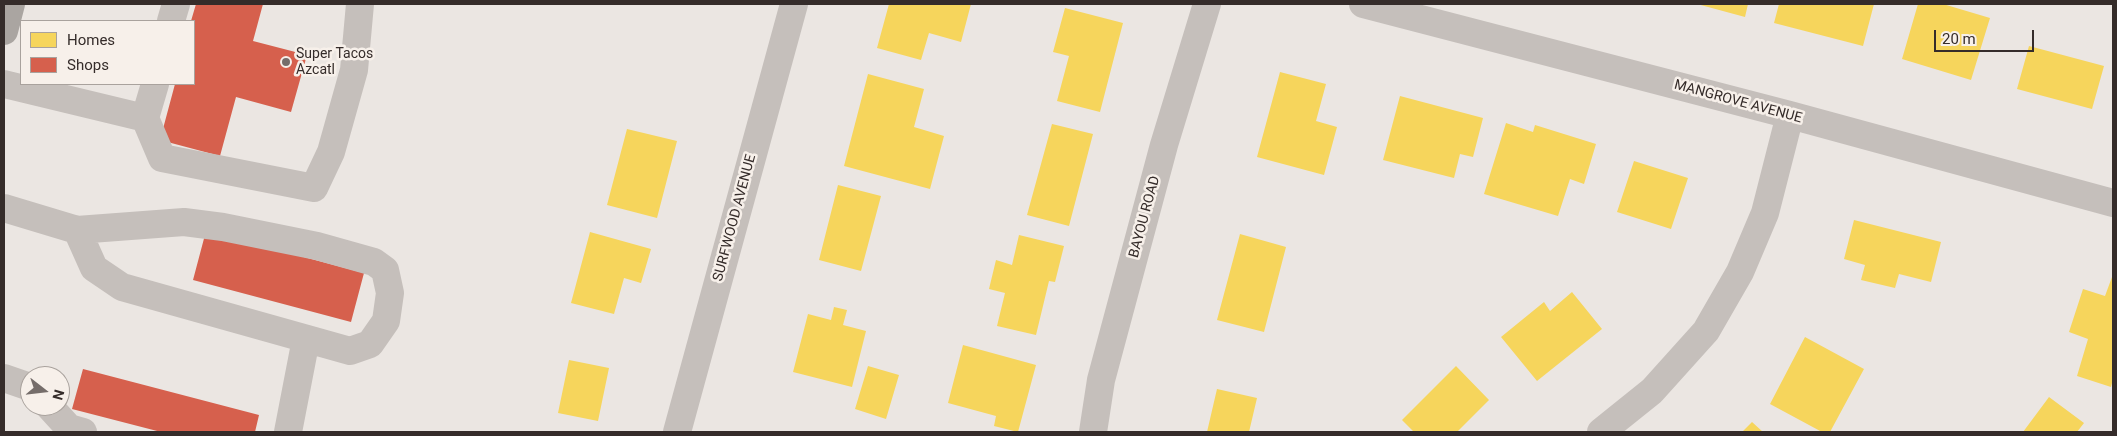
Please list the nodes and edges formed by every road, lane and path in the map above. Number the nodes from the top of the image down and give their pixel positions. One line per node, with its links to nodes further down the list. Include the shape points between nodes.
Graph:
1 (11, 4): 8 (highway)
2 (176, 4): 7 (street)
3 (360, 4): 12 (street, via 354,70 331,152 314,188 162,158)
4 (794, 4): 22 (street, SURFWOOD AVENUE)
5 (1207, 4): 23 (street, BAYOU ROAD, via 1164,145 1101,380)
6 (1363, 4): 11 (street, MANGROVE AVENUE)
7 (171, 20)
8 (4, 31)
9 (4, 84): 12 (street)
10 (154, 85): 12 (street)
11 (1790, 116): 13 (street, MANGROVE AVENUE); 24 (street, via 1765,213 1740,272 1706,331 1652,391)
12 (145, 118)
13 (2113, 203)
14 (4, 208): 15 (street)
15 (77, 230): 16 (street, via 94,268 122,287); 16 (street, via 184,222 223,227 317,246 374,262 385,270 390,293 386,322 370,344 350,351)
16 (306, 339): 21 (street)
17 (4, 378): 18 (street)
18 (20, 383)
19 (58, 416): 20 (street, via 69,428)
20 (83, 432)
21 (288, 432)
22 (677, 432)
23 (1093, 432)
24 (1601, 432)

